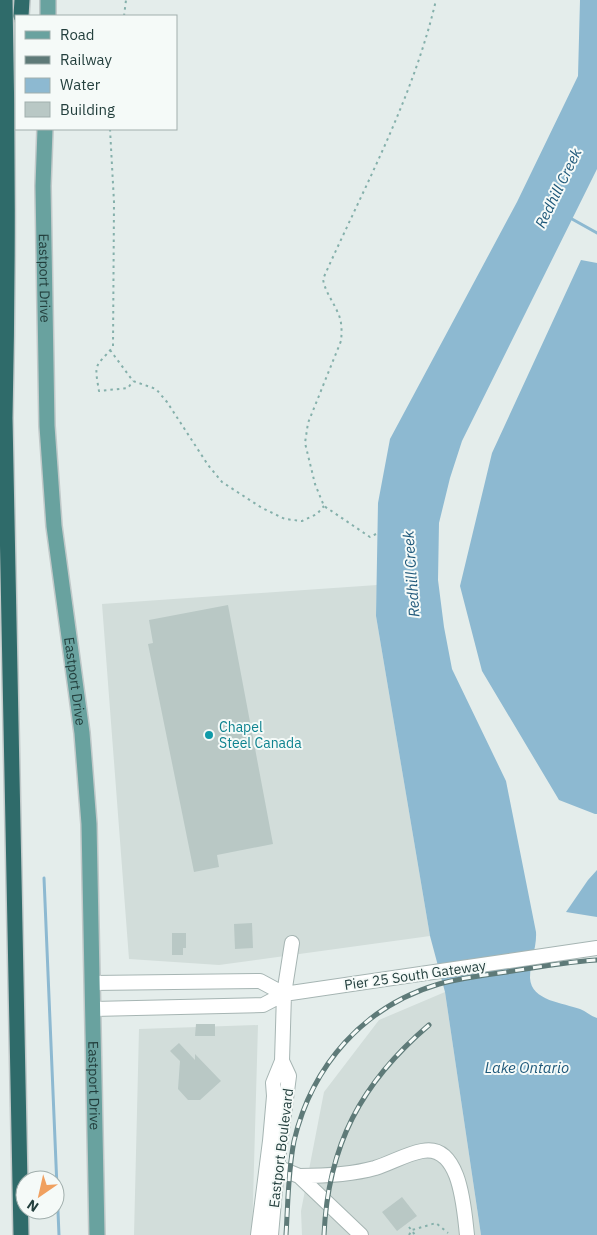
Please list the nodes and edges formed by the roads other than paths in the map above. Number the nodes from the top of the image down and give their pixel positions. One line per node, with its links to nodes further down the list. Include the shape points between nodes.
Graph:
1 (5, 0): 7 (highway)
2 (22, 0): 4 (highway)
3 (48, 0): 5 (main road)
4 (21, 15)
5 (48, 15)
6 (15, 89): 7 (highway)
7 (7, 109): 17 (highway, via 5,418)
8 (44, 130): 11 (main road, Eastport Drive, via 45,343 50,484 58,568 83,743 89,824)
9 (292, 943): 12 (street, Eastport Boulevard)
10 (597, 948): 12 (street, Pier 25 South Gateway)
11 (93, 983): 12 (street, via 260,981); 13 (main road, Eastport Drive)
12 (284, 994): 13 (street, Pier 25 South Gateway, via 264,1005); 14 (street, Eastport Boulevard)
13 (93, 1009): 18 (main road, Eastport Drive)
14 (282, 1061): 15 (street, Eastport Boulevard, via 289,1076); 19 (street, via 273,1083 270,1141)
15 (277, 1167): 16 (street); 20 (street, Eastport Boulevard)
16 (300, 1176): 21 (street); 22 (street, via 339,1175 376,1168 423,1150 438,1153 450,1163 459,1181)
17 (20, 1235)
18 (97, 1235)
19 (258, 1235)
20 (271, 1235)
21 (361, 1235)
22 (467, 1235)

